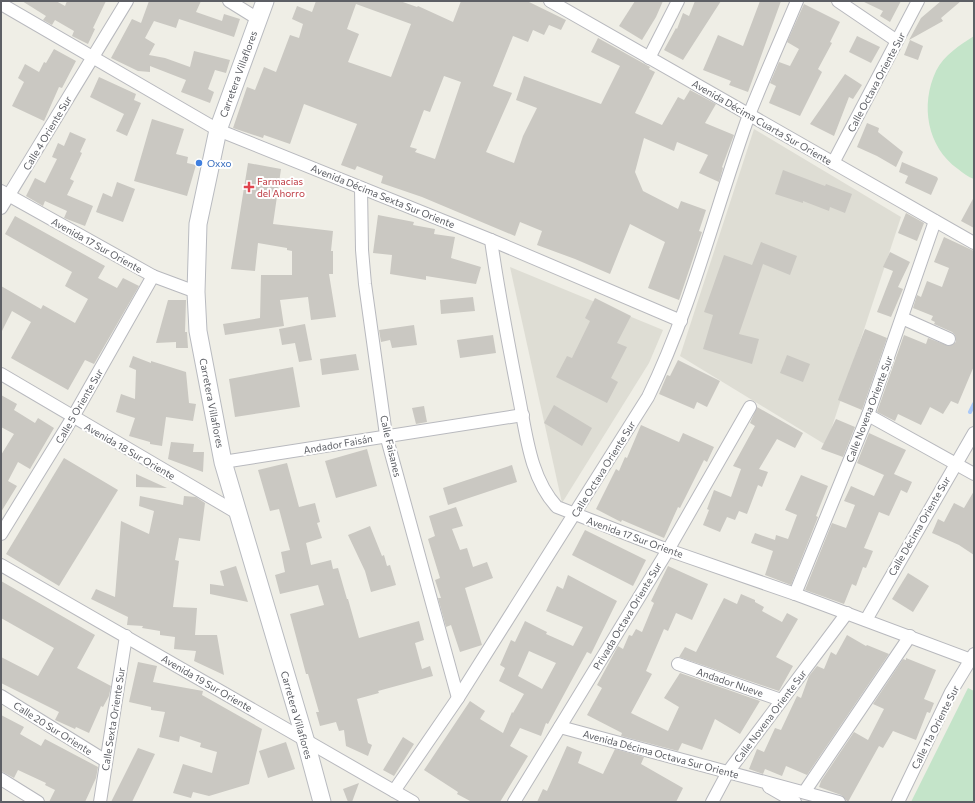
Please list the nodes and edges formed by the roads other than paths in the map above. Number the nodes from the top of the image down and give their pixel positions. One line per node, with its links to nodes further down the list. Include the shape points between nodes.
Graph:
1 (127, 1): 12 (street, Calle 4 Oriente Sur)
2 (229, 1): 10 (street)
3 (265, 1): 10 (main road, Carretera Villaflores)
4 (550, 1): 13 (street, Avenida Décima Cuarta Sur Oriente)
5 (678, 1): 13 (street)
6 (797, 1): 14 (street)
7 (838, 1): 11 (street)
8 (918, 1): 11 (street, Calle Octava Oriente Sur)
9 (1, 4): 12 (street, Avenida Décima Sexta Sur Oriente)
10 (258, 19): 15 (main road, Carretera Villaflores)
11 (897, 40): 16 (street, Calle Octava Oriente Sur)
12 (92, 57): 15 (street, Avenida Décima Sexta Sur Oriente); 18 (street, Calle 4 Oriente Sur)
13 (649, 58): 14 (street, Avenida Décima Cuarta Sur Oriente)
14 (750, 115): 16 (street, Avenida Décima Cuarta Sur Oriente); 26 (street, Calle Octava Oriente Sur)
15 (218, 130): 17 (street, Avenida Décima Sexta Sur Oriente); 24 (main road, Carretera Villaflores, via 198,224)
16 (833, 163): 20 (street, Avenida Décima Cuarta Sur Oriente)
17 (361, 188): 21 (street, Avenida Décima Sexta Sur Oriente); 34 (street, Calle Faisanes, via 365,284)
18 (5, 193): 19 (street, Calle 4 Oriente Sur); 23 (street, Avenida 17 Sur Oriente)
19 (1, 208)
20 (935, 221): 22 (street, Avenida Décima Cuarta Sur Oriente); 25 (street, Calle Novena Oriente Sur)
21 (491, 240): 26 (street, Avenida Décima Sexta Sur Oriente); 30 (street, Avenida 17 Sur Oriente, via 500,304)
22 (974, 243)
23 (153, 276): 24 (street, Avenida 17 Sur Oriente); 32 (street, Calle 5 Oriente Sur)
24 (196, 292): 35 (main road, Carretera Villaflores, via 198,331)
25 (902, 318): 27 (street); 31 (street, Calle Novena Oriente Sur)
26 (681, 321): 39 (street, Calle Octava Oriente Sur, via 648,397)
27 (948, 339)
28 (1, 374): 32 (street, Avenida 18 Sur Oriente)
29 (750, 407): 41 (street, Privada Octava Oriente Sur)
30 (523, 415): 34 (street, Andador Faisán); 39 (street, Avenida 17 Sur Oriente, via 534,467 548,497 557,507)
31 (868, 415): 36 (street); 43 (street, Calle Novena Oriente Sur)
32 (73, 417): 38 (street, Avenida 18 Sur Oriente); 40 (street, Calle 5 Oriente Sur)
33 (974, 433): 36 (street, Calle Décima Oriente Sur)
34 (386, 436): 35 (street, Andador Faisán); 51 (street, Calle Faisanes)
35 (223, 462): 38 (main road, Carretera Villaflores)
36 (956, 463): 37 (street); 45 (street, Calle Décima Oriente Sur)
37 (974, 474)
38 (239, 514): 54 (main road, Carretera Villaflores)
39 (575, 515): 41 (street, Avenida 17 Sur Oriente); 51 (street, Calle Octava Oriente Sur)
40 (1, 534)
41 (668, 550): 43 (street, Avenida 17 Sur Oriente); 53 (street, Privada Octava Oriente Sur)
42 (1, 565): 46 (street, Avenida 19 Sur Oriente)
43 (796, 594): 44 (street, Avenida 17 Sur Oriente)
44 (846, 613): 45 (street, Avenida 17 Sur Oriente); 52 (street, Calle Novena Oriente Sur)
45 (866, 620): 47 (street, Avenida 17 Sur Oriente)
46 (126, 636): 54 (street, Avenida 19 Sur Oriente); 55 (street, Calle Sexta Oriente Sur)
47 (910, 636): 48 (street, Avenida 17 Sur Oriente); 60 (street)
48 (973, 658): 69 (street, Calle 11a Oriente Sur, via 952,692)
49 (678, 664): 52 (street, Andador Nueve)
50 (1, 696): 55 (street, Calle 20 Sur Oriente)
51 (458, 698): 59 (street, Calle Octava Oriente Sur)
52 (781, 700): 56 (street, Calle Novena Oriente Sur)
53 (560, 727): 56 (street, Avenida Décima Octava Sur Oriente); 65 (street, Privada Octava Oriente Sur)
54 (305, 739): 59 (street, Avenida 19 Sur Oriente); 63 (main road, Carretera Villaflores)
55 (106, 761): 62 (street, Calle Sexta Oriente Sur)
56 (728, 772): 58 (street, Avenida Décima Octava Sur Oriente); 66 (street, Calle Novena Oriente Sur)
57 (1, 779): 61 (street)
58 (761, 782): 60 (street, Avenida Décima Octava Sur Oriente); 67 (street, Avenida Décima Octava Sur Oriente)
59 (394, 791): 64 (street, Avenida 19 Sur Oriente)
60 (804, 791): 68 (street, Avenida Décima Octava Sur Oriente)
61 (30, 800)
62 (100, 802)
63 (322, 802)
64 (413, 802)
65 (514, 802)
66 (712, 802)
67 (795, 802)
68 (839, 802)
69 (898, 802)

